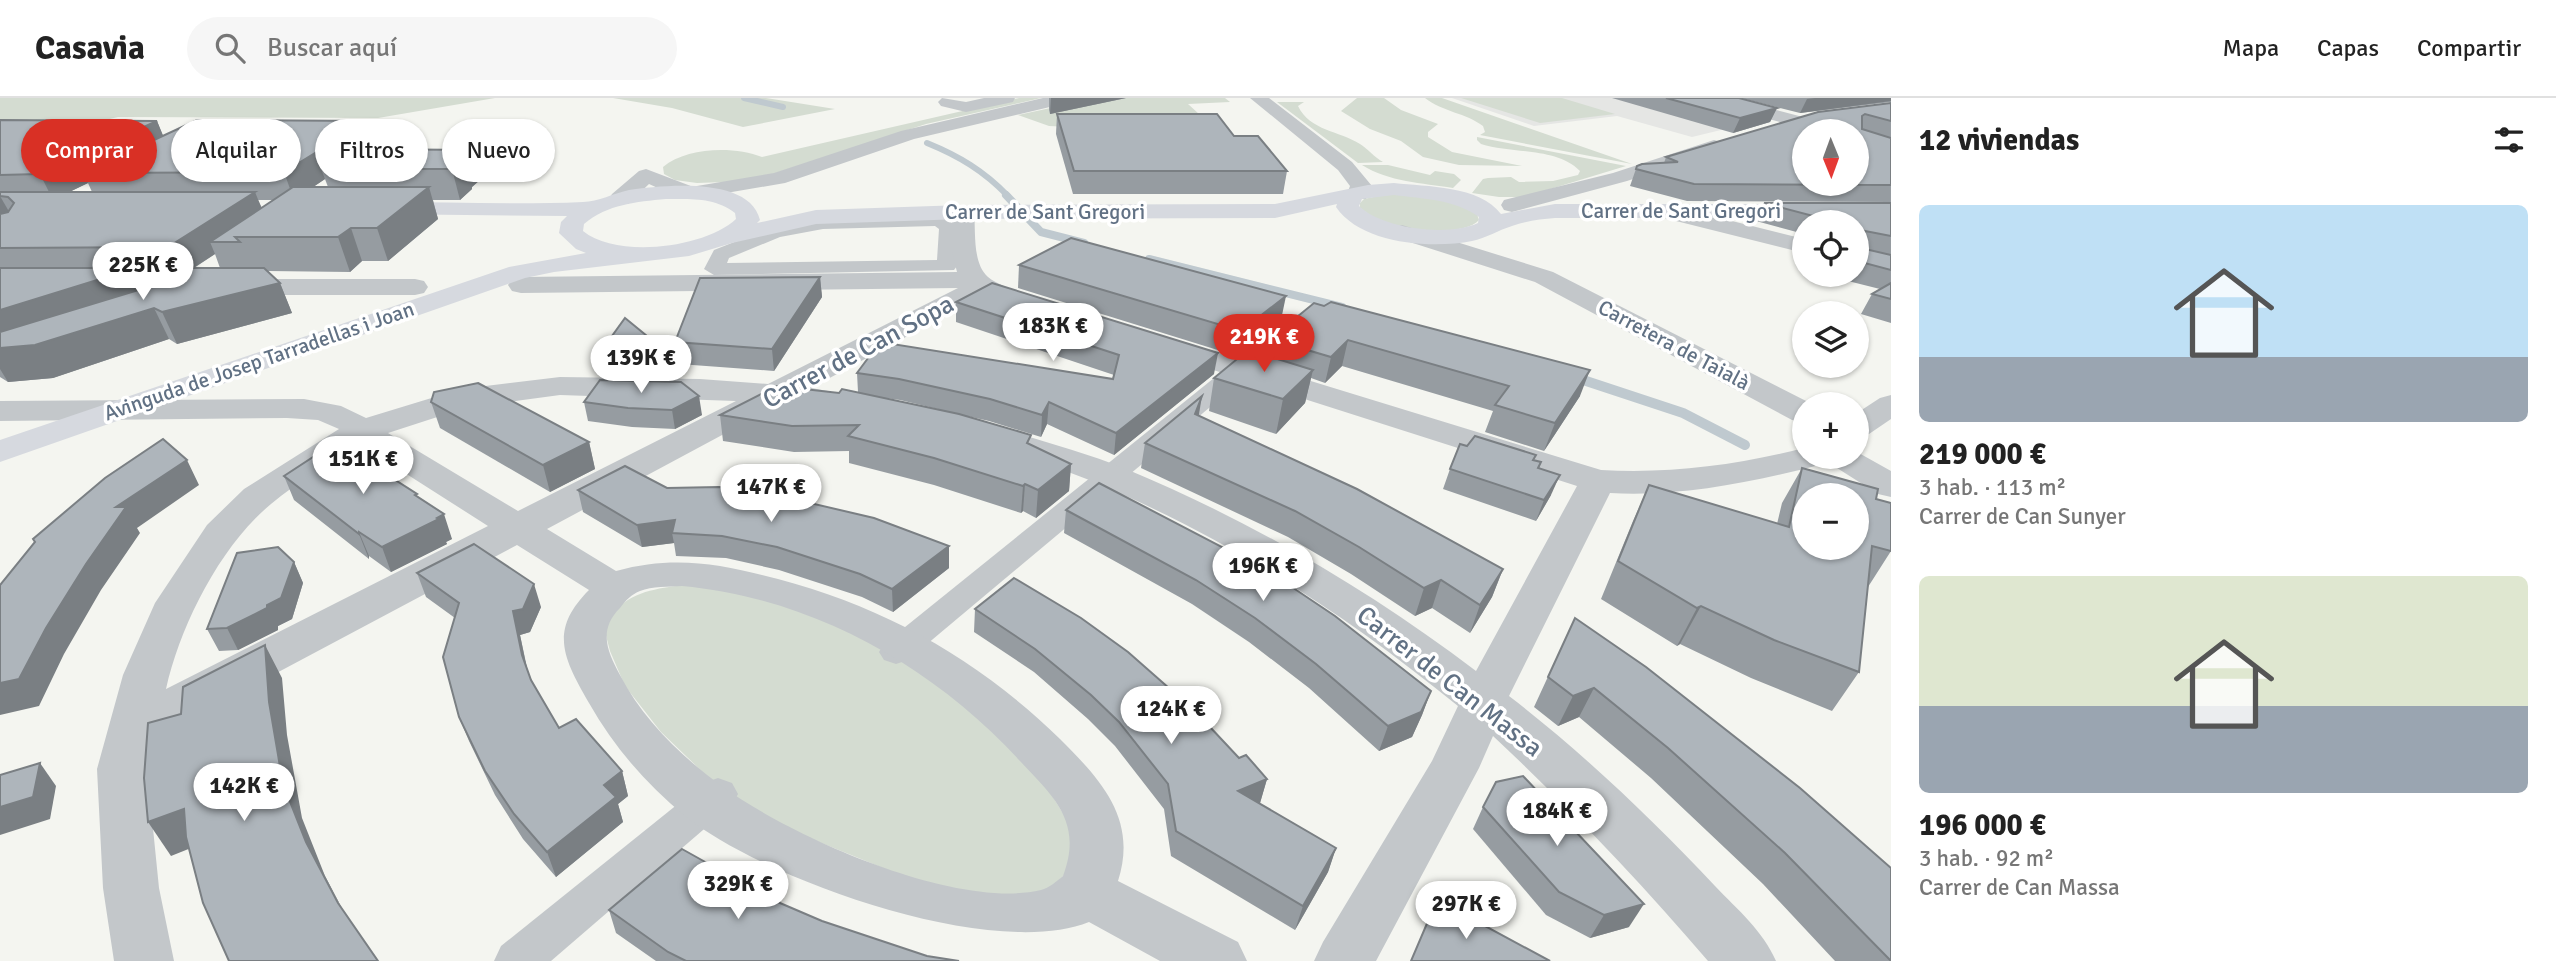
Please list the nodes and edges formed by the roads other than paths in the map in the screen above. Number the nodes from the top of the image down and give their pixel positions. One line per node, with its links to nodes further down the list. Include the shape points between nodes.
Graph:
1 (1007, 98): 5 (street, via 966,107)
2 (1065, 98): 14 (street, via 936,127)
3 (1258, 98): 13 (street)
4 (1711, 98): 8 (street)
5 (947, 102)
6 (1845, 114): 7 (street)
7 (1816, 119)
8 (1792, 120)
9 (1792, 124): 10 (street)
10 (1763, 132)
11 (301, 136): 16 (street, via 399,140)
12 (1738, 139): 20 (street, via 1620,177)
13 (1345, 166): 15 (street); 18 (street, via 1361,186)
14 (778, 179): 17 (street); 21 (street)
15 (1417, 190): 18 (main road, Carrer de Sant Gregori); 19 (main road, Carrer de Sant Gregori)
16 (326, 193)
17 (689, 193): 21 (main road, Carrer de Sant Gregori, via 723,198); 23 (main road, Carrer de Sant Gregori, via 650,194)
18 (1355, 195): 24 (main road, Carrer de Sant Gregori); 32 (main road, via 1347,204 1349,211)
19 (1467, 201): 20 (main road, Carrer de Sant Gregori); 31 (main road, via 1490,215)
20 (1511, 205): 25 (main road, Carrer de Sant Gregori)
21 (744, 208): 29 (main road, Carrer de Sant Gregori); 35 (main road, via 746,223)
22 (357, 209): 23 (main road)
23 (591, 209): 34 (main road, Avinguda de Josep Tarradellas i Joan, via 573,222)
24 (1275, 211): 28 (main road, Carrer de Sant Gregori); 32 (main road, Carrer de Sant Gregori)
25 (1555, 211): 26 (main road, Carrer de Sant Gregori); 31 (main road, Carrer de Sant Gregori)
26 (1664, 211): 27 (main road, Carrer de Sant Gregori); 36 (street)
27 (1891, 211)
28 (974, 212): 29 (main road, Carrer de Sant Gregori); 41 (street, via 967,268)
29 (816, 217): 35 (main road, Carrer de Sant Gregori)
30 (924, 219): 30 (street, via 823,224 776,232 721,254 715,269 947,266 948,227)
31 (1489, 227): 32 (main road, Carrer de Sant Gregori, via 1461,235); 39 (street, Carretera de Taialà)
32 (1390, 229): 39 (street, Carretera de Taialà)
33 (543, 233): 34 (main road)
34 (571, 234): 37 (main road, via 594,248); 40 (main road, Avinguda de Josep Tarradellas i Joan)
35 (727, 237): 37 (main road, Carrer de Sant Gregori, via 691,248)
36 (1792, 243)
37 (645, 253): 40 (main road, Avinguda de Josep Tarradellas i Joan, via 554,264)
38 (221, 265): 43 (street)
39 (1544, 278): 53 (street, Carretera de Taialà)
40 (519, 279): 41 (street); 54 (main road, Avinguda de Josep Tarradellas i Joan)
41 (977, 283): 45 (street); 50 (street, Carrer de Can Sopa)
42 (0, 287): 43 (street)
43 (189, 287): 44 (street); 47 (street)
44 (415, 287)
45 (1027, 303)
46 (1308, 313): 49 (street)
47 (138, 315)
48 (1142, 338): 49 (street)
49 (1240, 369): 64 (street); 65 (street)
50 (775, 395): 51 (street); 57 (street, via 658,386 521,389 461,399); 67 (street, Carrer de Can Sopa)
51 (846, 403)
52 (1891, 405): 56 (street)
53 (1792, 407)
54 (121, 409): 55 (street); 57 (street, via 312,408 351,420); 60 (main road, Avinguda de Josep Tarradellas i Joan)
55 (0, 411)
56 (1869, 419)
57 (362, 430): 67 (street); 71 (street, via 283,478 221,533 176,603 146,675)
58 (969, 430): 64 (street, Carrer de Can Massa)
59 (1869, 446): 61 (street)
60 (0, 452)
61 (1891, 457)
62 (1792, 462): 65 (street, via 1755,472 1643,482)
63 (1862, 469): 66 (street)
64 (1108, 476): 69 (street); 70 (street, Carrer de Can Massa, via 1290,564 1423,654)
65 (1598, 481): 70 (street)
66 (1891, 486)
67 (518, 527): 68 (street); 71 (street, Carrer de Can Sopa)
68 (615, 588): 69 (street, via 629,580 660,575 707,575 802,597 842,612); 72 (street, via 595,608 585,627 584,646 601,685 635,735)
69 (901, 648): 73 (street, via 996,705 1085,801 1099,843)
70 (1483, 702): 77 (street, via 1454,768); 78 (street, Carrer de Can Massa, via 1671,876)
71 (136, 723): 74 (street, via 122,768 131,888)
72 (715, 796): 73 (street, via 757,836 797,856 904,898 956,912 1017,919 1048,915); 75 (street)
73 (1086, 892): 76 (street)
74 (144, 961)
75 (517, 961)
76 (1217, 961)
77 (1344, 961)
78 (1746, 961)

